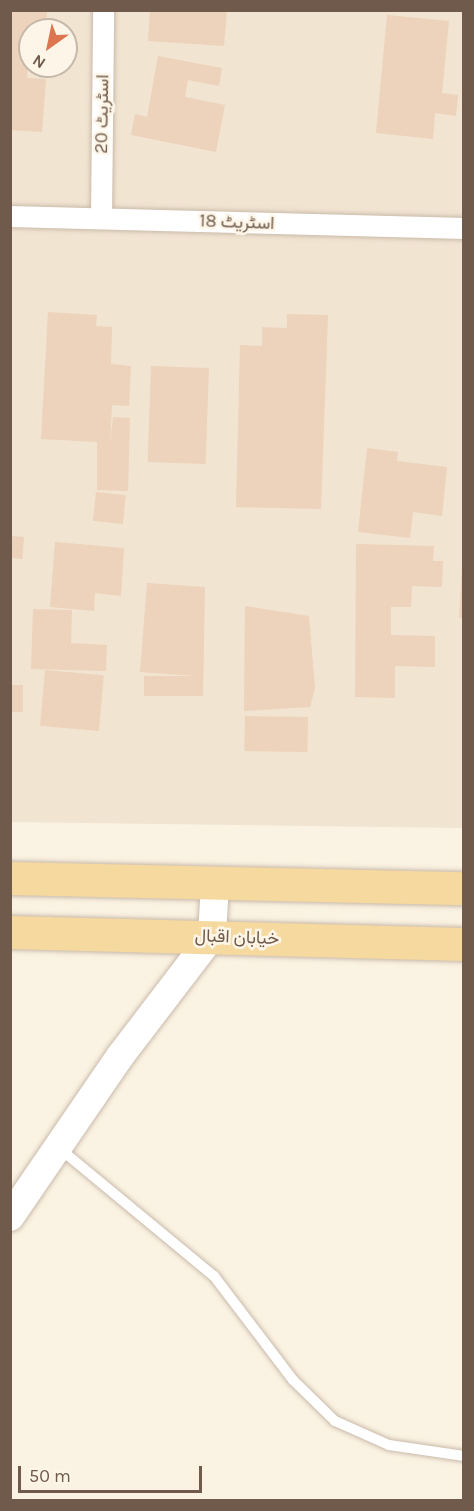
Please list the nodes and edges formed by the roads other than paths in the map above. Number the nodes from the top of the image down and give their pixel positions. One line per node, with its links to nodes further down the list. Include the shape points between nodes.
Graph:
1 (103, 10): 3 (street, اسٹریٹ 20)
2 (10, 216): 3 (street, اسٹریٹ 18)
3 (101, 218): 4 (street, اسٹریٹ 18)
4 (464, 228)
5 (10, 878): 6 (main road)
6 (215, 882): 7 (main road); 9 (street)
7 (464, 888)
8 (10, 932): 9 (main road, خیابان اقبال)
9 (212, 936): 10 (main road, خیابان اقبال); 11 (street)
10 (464, 944)
11 (58, 1147): 12 (street); 13 (lane, via 214,1276 293,1380 335,1421 389,1445)
12 (10, 1217)
13 (464, 1456)

